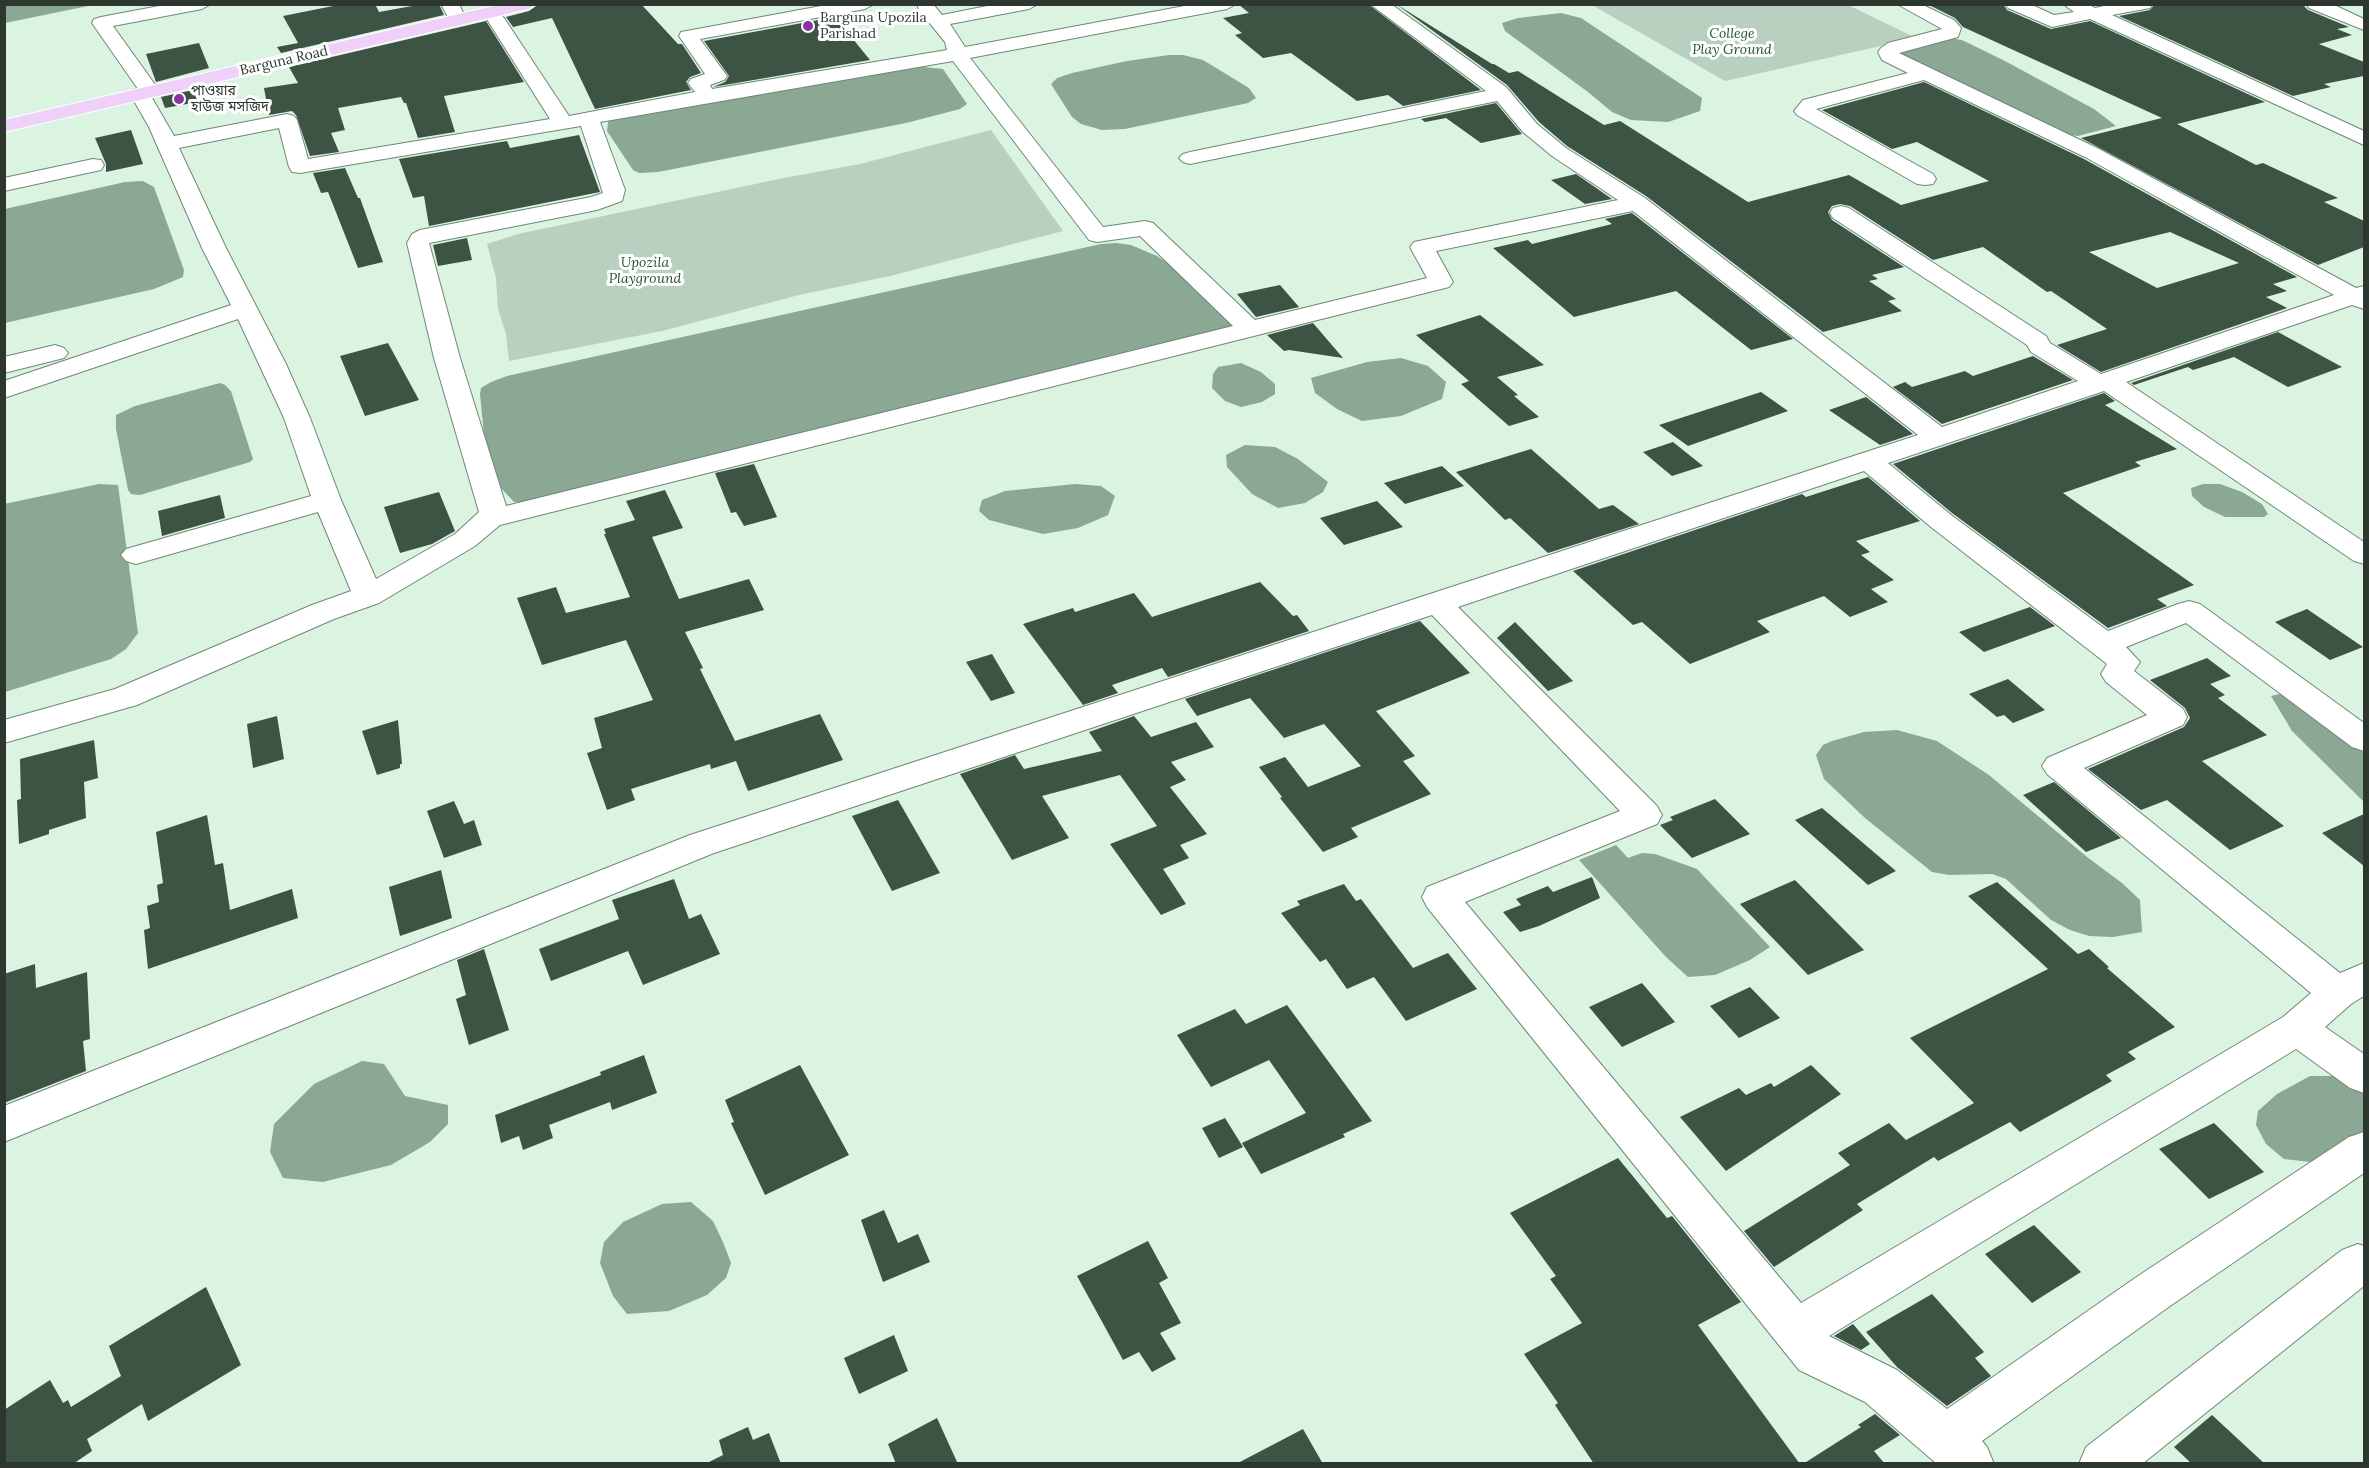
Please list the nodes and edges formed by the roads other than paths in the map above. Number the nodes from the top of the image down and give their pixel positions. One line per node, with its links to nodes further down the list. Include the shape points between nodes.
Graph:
1 (202, 4): 20 (street, via 101,23)
2 (528, 4): 13 (main road, Barguna Road)
3 (865, 4): 22 (street, via 688,36 717,76 698,83)
4 (924, 4): 16 (street)
5 (1029, 4): 16 (street)
6 (1227, 4): 18 (street)
7 (1379, 4): 21 (street)
8 (1906, 4): 19 (street, via 1952,28 1951,33 1888,52)
9 (2014, 4): 15 (street, via 2052,21)
10 (2072, 4): 15 (street)
11 (2144, 4): 15 (street)
12 (2315, 4): 17 (street)
13 (496, 9): 14 (main road, Barguna Road); 20 (main road, Barguna Road); 24 (street)
14 (453, 10): 20 (main road, Barguna Road)
15 (2094, 15): 26 (street)
16 (938, 21): 18 (street, via 954,41)
17 (2364, 26)
18 (958, 54): 22 (street); 36 (street, via 1097,235 1145,228)
19 (1926, 74): 30 (street, via 1810,104 1804,111); 34 (street, via 2092,153)
20 (143, 90): 23 (main road, Barguna Road); 25 (main road, Barguna Road); 27 (street)
21 (1502, 94): 28 (street); 32 (street, via 1530,128)
22 (707, 96): 24 (street)
23 (4, 118)
24 (576, 120): 27 (street, via 300,167 287,120); 43 (street, via 614,196 597,203 424,237 418,243 493,512)
25 (4, 126)
26 (2364, 139)
27 (167, 144): 35 (street)
28 (1190, 158)
29 (93, 165): 31 (street)
30 (1925, 179)
31 (4, 185)
32 (1637, 203): 36 (street, via 1422,247 1441,282); 40 (street)
33 (1841, 213): 38 (street, via 2037,341 2040,347)
34 (2361, 297): 38 (street)
35 (245, 308): 37 (street); 39 (street); 42 (street, via 297,418)
36 (1250, 329): 43 (street)
37 (4, 365)
38 (2103, 383): 40 (street); 45 (street)
39 (4, 390)
40 (1939, 438): 41 (street)
41 (1868, 461): 47 (street); 48 (street)
42 (327, 500): 44 (street); 46 (street)
43 (490, 519): 46 (street, via 465,540)
44 (136, 555)
45 (2364, 555)
46 (368, 596): 49 (street, via 126,697)
47 (1437, 603): 54 (street, via 702,844); 57 (street, via 1645,815 1440,897)
48 (2104, 644): 50 (street, via 2189,611); 51 (street, via 2124,662 2117,674 2171,717 2059,766)
49 (4, 732)
50 (2364, 739)
51 (2351, 985): 52 (street)
52 (2297, 1028): 53 (street); 57 (street)
53 (2364, 1076)
54 (4, 1124)
55 (2364, 1150): 58 (street, via 2154,1291)
56 (2362, 1265): 59 (street)
57 (1796, 1331): 58 (street, via 1815,1354 1881,1386)
58 (1958, 1451)
59 (2103, 1464)

